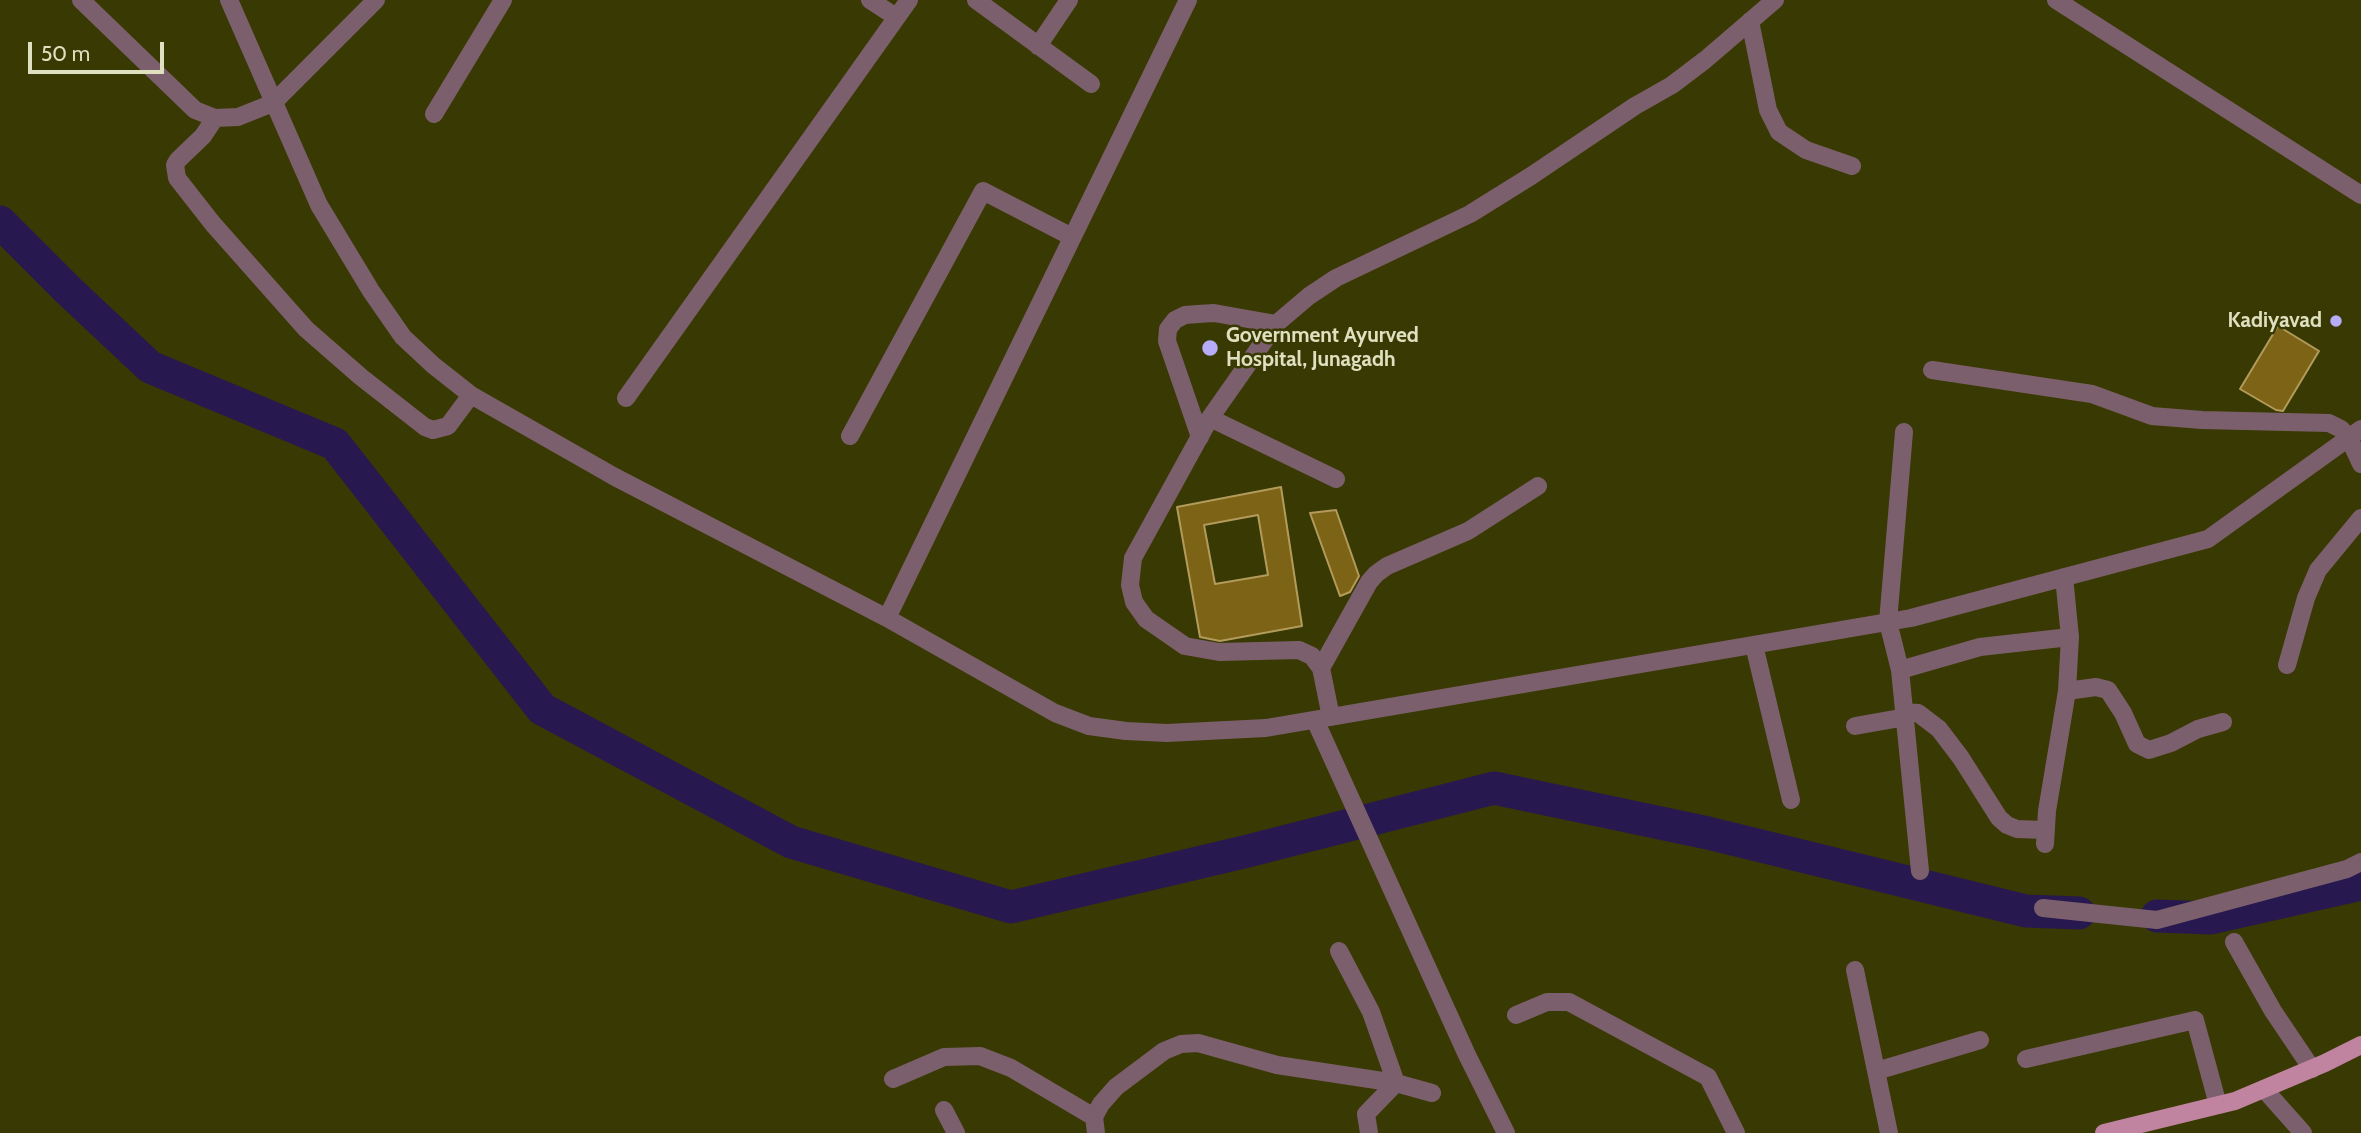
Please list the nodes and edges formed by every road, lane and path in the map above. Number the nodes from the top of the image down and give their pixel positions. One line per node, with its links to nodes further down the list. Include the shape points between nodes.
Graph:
1 (80, 0): 18 (street, via 195,110)
2 (229, 0): 16 (street)
3 (376, 0): 16 (street)
4 (503, 0): 17 (street)
5 (870, 0): 12 (street)
6 (909, 0): 12 (street)
7 (976, 0): 14 (street)
8 (1069, 0): 14 (street)
9 (1188, 0): 21 (street)
10 (1775, 0): 13 (street)
11 (2056, 0): 20 (street)
12 (896, 17): 25 (street)
13 (1750, 21): 19 (street, via 1768,110 1779,132 1806,150); 22 (street, via 1672,85 1531,176 1470,214 1336,278)
14 (1038, 46): 15 (street)
15 (1091, 84)
16 (273, 103): 18 (street, via 238,117); 24 (street, via 319,205 371,291 403,337)
17 (434, 114)
18 (215, 118): 24 (street, via 178,160 177,178 306,329 425,427 448,426)
19 (1852, 166)
20 (2361, 194)
21 (1072, 237): 29 (street, via 983,191); 36 (street)
22 (1276, 324): 26 (street); 30 (street, via 1214,313 1185,315 1168,330 1167,341)
23 (1932, 370): 28 (street, via 2092,394 2152,416 2329,423)
24 (471, 395): 36 (street, via 615,477)
25 (626, 398)
26 (1210, 418): 30 (street); 32 (street)
27 (1904, 432): 37 (street)
28 (2355, 434): 31 (street); 35 (street, via 2208,539)
29 (850, 436)
30 (1200, 437): 41 (street, via 1133,558 1129,585 1134,601 1146,619 1185,646 1219,652 1299,650 1312,656)
31 (2361, 464)
32 (1336, 479)
33 (1538, 486): 41 (street, via 1468,531 1376,574)
34 (2361, 518): 40 (street, via 2318,570)
35 (2064, 577): 37 (street); 38 (street)
36 (887, 618): 45 (street, via 1055,713 1089,726 1167,733 1266,728)
37 (1888, 622): 39 (street); 42 (street)
38 (2070, 637): 42 (street, via 1980,647); 43 (street)
39 (1754, 645): 45 (street); 48 (street)
40 (2287, 665)
41 (1321, 668): 45 (street)
42 (1900, 670): 44 (street)
43 (2067, 691): 44 (street, via 2045,837 2007,825 1938,729 1918,713); 46 (street, via 2096,687 2108,691 2137,744 2149,750)
44 (1906, 714): 47 (street); 50 (street)
45 (1323, 718): 70 (street, via 1467,1055)
46 (2222, 722)
47 (1854, 726)
48 (1791, 800)
49 (2361, 862): 51 (street, via 2157,920)
50 (1920, 871)
51 (2043, 908)
52 (2234, 942): 59 (street)
53 (1339, 951): 62 (street, via 1371,1012)
54 (1855, 970): 60 (street)
55 (1516, 1015): 71 (street, via 1547,1002 1569,1002 1708,1077)
56 (1980, 1040): 60 (street)
57 (2361, 1045): 59 (main road)
58 (2026, 1059): 65 (street, via 2195,1020)
59 (2312, 1069): 63 (main road)
60 (1876, 1070): 72 (street)
61 (893, 1079): 67 (street, via 944,1057 980,1056 1011,1068)
62 (1396, 1083): 64 (street); 67 (street, via 1277,1065 1198,1043 1181,1044 1164,1051 1116,1087 1101,1104); 69 (street, via 1366,1114)
63 (2264, 1089): 65 (main road); 74 (street)
64 (1432, 1093)
65 (2218, 1105): 73 (main road)
66 (944, 1110): 68 (street)
67 (1095, 1125)
68 (956, 1133)
69 (1369, 1133)
70 (1506, 1133)
71 (1736, 1133)
72 (1889, 1133)
73 (2105, 1133)
74 (2304, 1133)

